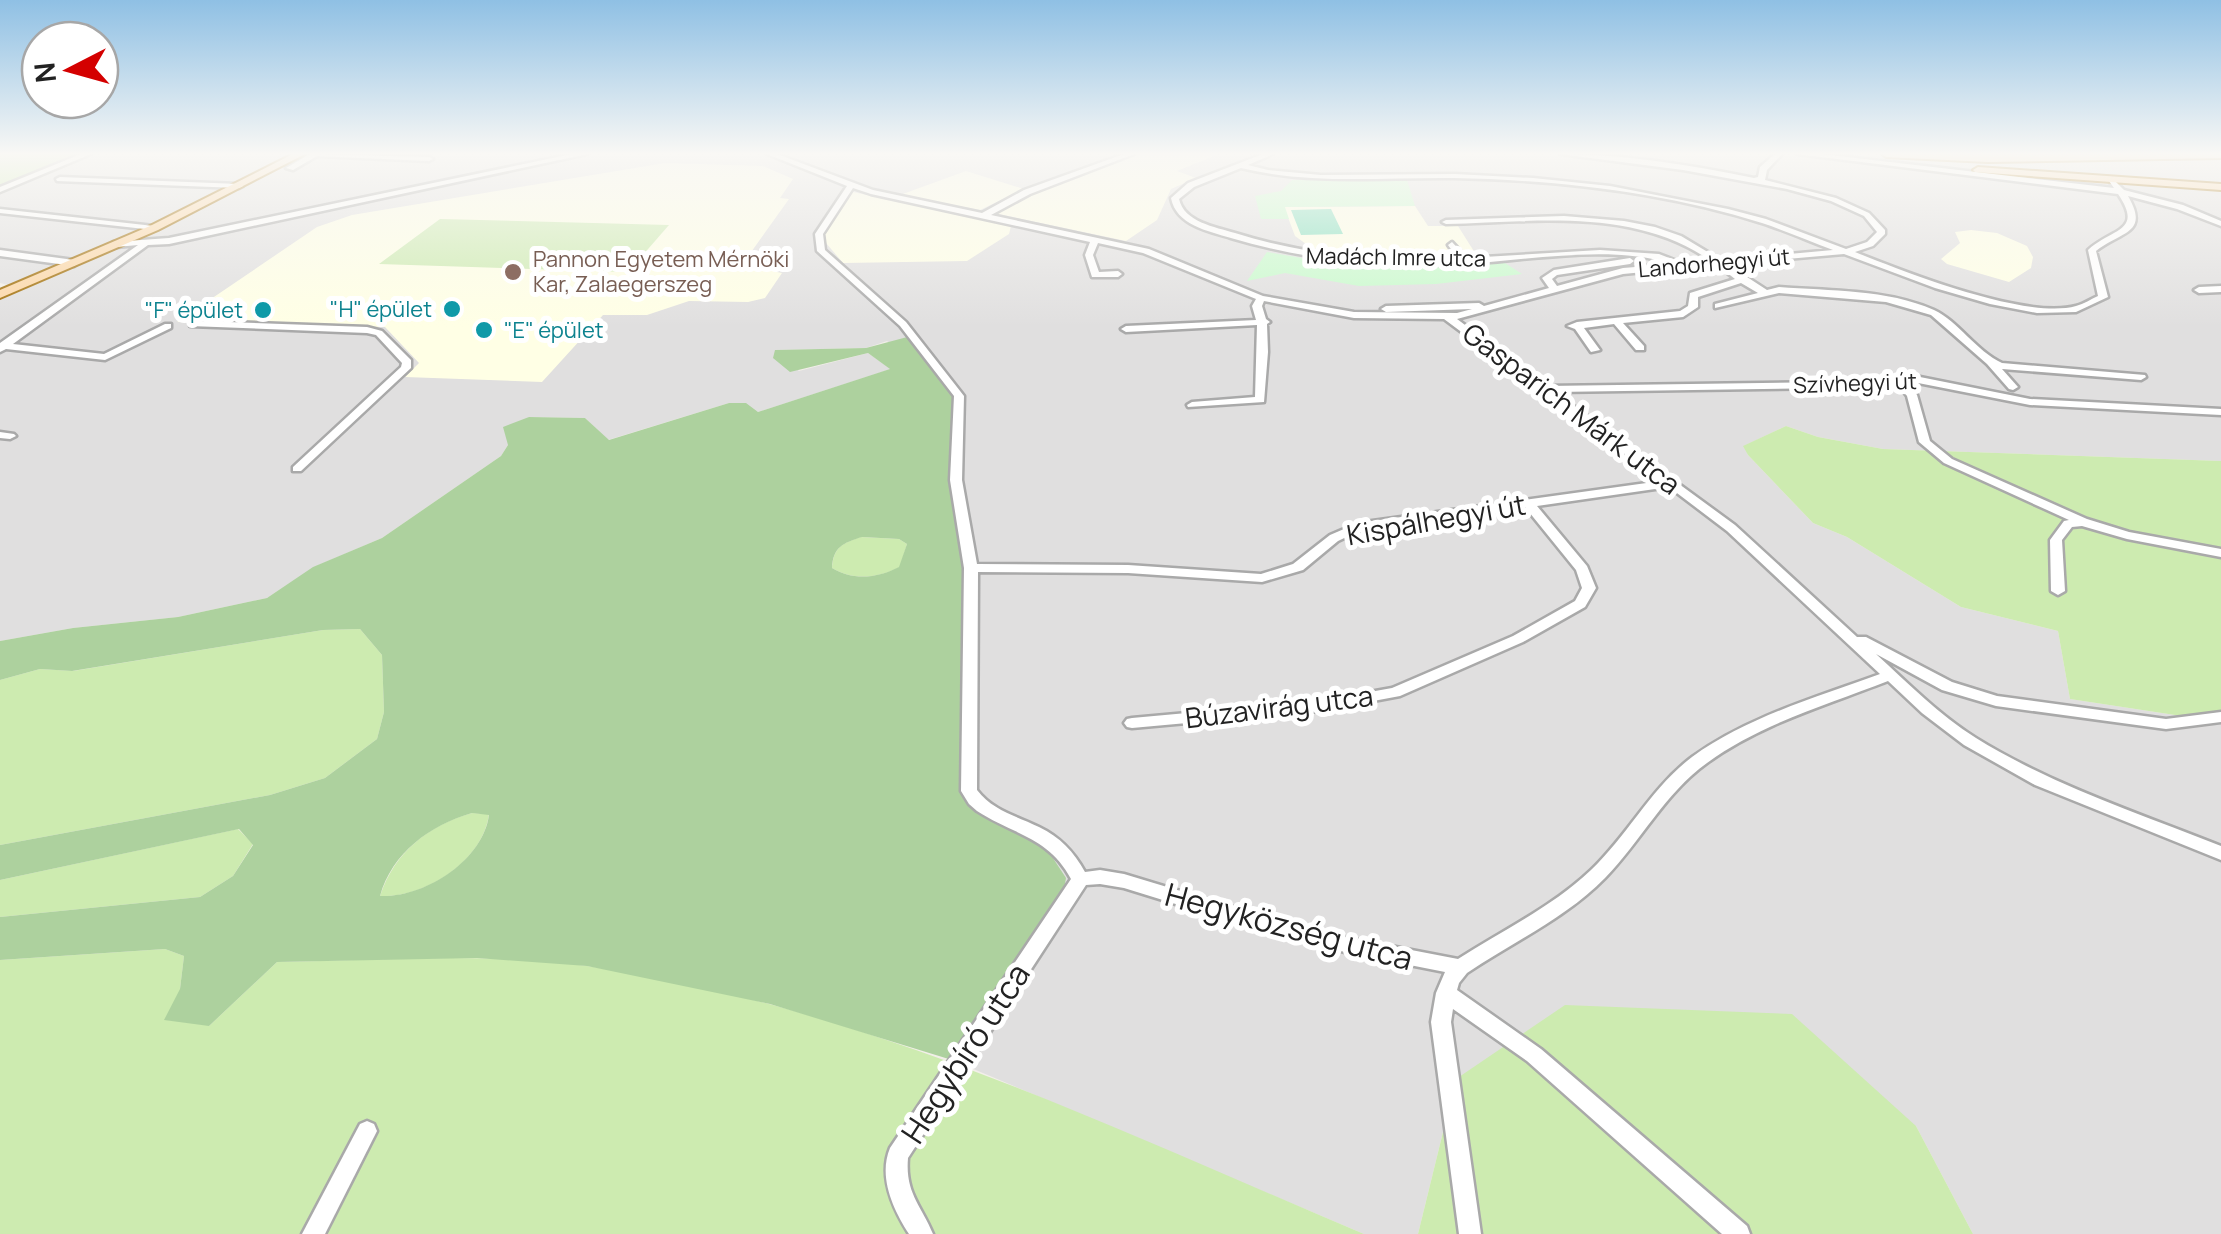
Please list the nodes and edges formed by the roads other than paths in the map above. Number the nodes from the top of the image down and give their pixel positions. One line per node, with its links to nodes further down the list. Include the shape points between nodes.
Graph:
1 (4, 212): 15 (street)
2 (191, 212): 15 (main road)
3 (307, 212): 15 (street, via 160,242)
4 (833, 212): 59 (street, via 818,234 819,246 904,324 957,389 956,480)
5 (959, 212): 12 (street, Gasparich Márk utca)
6 (992, 212): 12 (street)
7 (1181, 212): 19 (street, Madách Imre utca, via 1192,222)
8 (1728, 212): 20 (street)
9 (1859, 212): 20 (street, via 1882,228 1880,236)
10 (2131, 212): 20 (street, via 2129,230 2092,250 2104,291 2089,306 2049,310 1974,299)
11 (2194, 212): 13 (street)
12 (982, 217): 17 (street, Gasparich Márk utca)
13 (2221, 221)
14 (1446, 222): 23 (street, via 1624,222 1672,235)
15 (148, 235): 25 (main road); 44 (street)
16 (1252, 236): 19 (street, via 1278,240)
17 (1095, 240): 27 (street, via 1093,267); 34 (street, Gasparich Márk utca, via 1163,257)
18 (1452, 245): 24 (street)
19 (1278, 250): 24 (street, Madách Imre utca, via 1343,260)
20 (1851, 250): 23 (street, Landorhegyi út)
21 (0, 253): 25 (street)
22 (1665, 256): 24 (street, Madách Imre utca); 26 (street, Madách Imre utca); 29 (street, via 1554,273 1547,278)
23 (1720, 260): 26 (street, Landorhegyi út); 28 (street)
24 (1465, 261)
25 (74, 263): 33 (main road)
26 (1679, 264): 29 (street, Landorhegyi út)
27 (1117, 270)
28 (1743, 279): 32 (street); 41 (street, via 1694,295 1683,314)
29 (1553, 287): 36 (street, Landorhegyi út)
30 (2221, 289): 31 (street)
31 (2199, 290)
32 (1763, 292): 35 (street); 47 (street, via 1829,292 1915,306 1942,318)
33 (0, 294)
34 (1262, 298): 37 (street, Gasparich Márk utca, via 1308,310); 40 (street)
35 (1718, 306)
36 (1490, 307): 37 (street); 38 (street, Landorhegyi út)
37 (1367, 310): 38 (street, Gasparich Márk utca)
38 (1448, 316): 51 (street, Gasparich Márk utca)
39 (196, 322): 54 (street, via 367,330 379,333 407,362)
40 (1265, 322): 43 (street); 52 (street, via 1260,400)
41 (1617, 322): 45 (street); 46 (street, via 1574,326)
42 (168, 326): 44 (street, via 105,357)
43 (1126, 329)
44 (1, 347)
45 (1640, 348)
46 (1595, 350)
47 (1992, 363): 48 (street); 50 (street)
48 (2141, 377)
49 (1903, 384): 51 (street, Szívhegyi út); 53 (street, Szívhegyi út, via 1920,379 2044,404); 57 (street, via 1925,442 1940,457)
50 (2012, 387)
51 (1547, 389): 55 (street, Gasparich Márk utca)
52 (1192, 405)
53 (2221, 412)
54 (298, 469)
55 (1674, 483): 56 (street, Kispálhegyi út); 61 (street, Gasparich Márk utca)
56 (1528, 503): 59 (street, Kispálhegyi út, via 1358,527 1298,567 1262,578); 64 (street, Búzavirág utca, via 1588,580 1587,596 1564,613 1396,692 1320,706)
57 (2083, 522): 58 (street); 60 (street, via 2068,524 2056,540)
58 (2221, 553)
59 (971, 568): 66 (street, via 970,791 980,806 1045,837)
60 (2058, 592)
61 (1842, 630): 62 (street, Gasparich Márk utca); 63 (street, via 1946,686 1996,701 2166,724)
62 (1890, 674): 65 (street, Gasparich Márk utca, via 1948,726 2013,768); 67 (street, via 1802,708 1700,760 1577,892)
63 (2221, 718)
64 (1132, 722)
65 (2221, 853)
66 (1080, 880): 67 (street, Hegyközség utca, via 1124,882 1316,940); 71 (street, Hegybíró utca, via 898,1155 898,1189)
67 (1460, 967): 68 (street)
68 (1446, 993): 72 (street, via 1441,1022); 73 (street, via 1534,1055)
69 (367, 1131): 70 (street)
70 (312, 1234)
71 (922, 1234)
72 (1470, 1234)
73 (1739, 1234)

